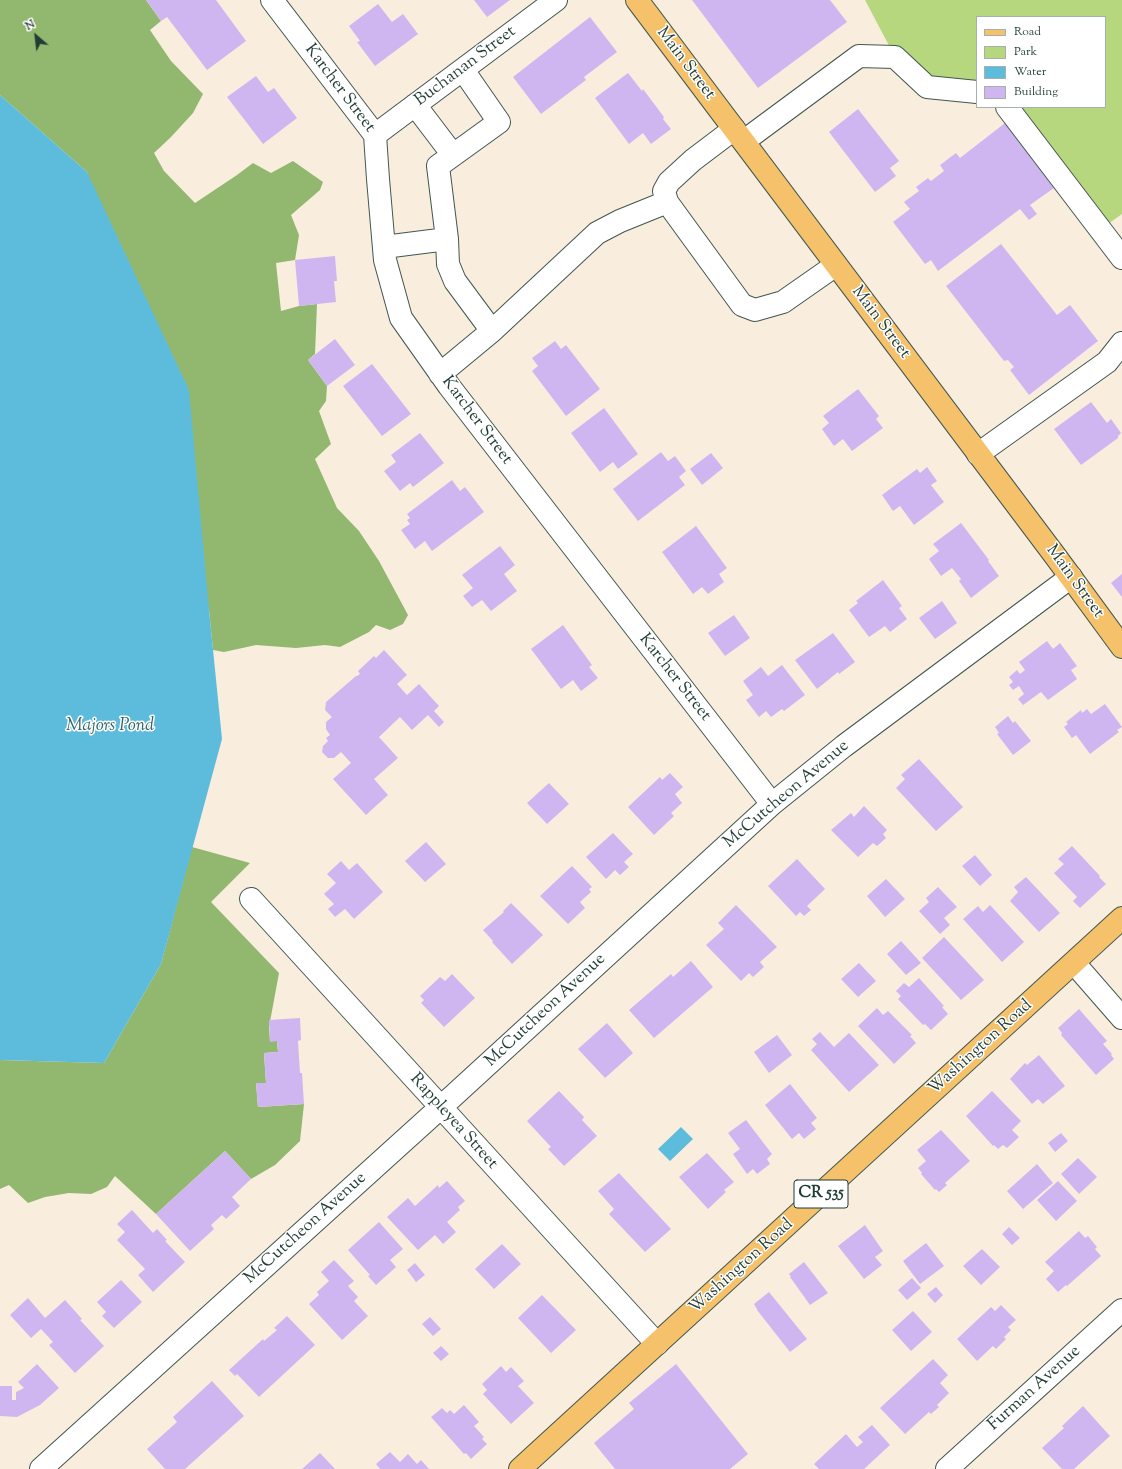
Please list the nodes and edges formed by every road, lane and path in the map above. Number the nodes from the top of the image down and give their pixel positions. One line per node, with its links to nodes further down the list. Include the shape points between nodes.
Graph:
1 (272, 0): 8 (street, Karcher Street)
2 (556, 0): 4 (street, Buchanan Street)
3 (637, 0): 9 (main road, Main Street)
4 (463, 70): 6 (street, Buchanan Street); 10 (street, via 500,122)
5 (976, 92): 9 (street, via 927,87 895,57 859,56)
6 (415, 105): 8 (street, Buchanan Street); 10 (street)
7 (1008, 108): 14 (street)
8 (375, 135): 13 (street, Karcher Street)
9 (739, 135): 11 (street, via 693,160 669,182 664,191); 15 (main road, Main Street)
10 (453, 156): 12 (street, via 438,166)
11 (667, 202): 15 (street, via 742,305 755,310 783,302); 16 (street, via 620,220 597,233)
12 (447, 239): 13 (street); 16 (street, via 448,264 455,281)
13 (384, 247): 18 (street, Karcher Street, via 385,260 401,318)
14 (1122, 258)
15 (836, 265): 19 (main road, Main Street)
16 (492, 331): 18 (street)
17 (1122, 343): 19 (street, via 1107,362)
18 (440, 374): 22 (street, Karcher Street)
19 (978, 454): 20 (main road, Main Street)
20 (1071, 578): 21 (main road, Main Street); 22 (street, McCutcheon Avenue, via 844,746)
21 (1122, 647)
22 (772, 804): 27 (street, McCutcheon Avenue)
23 (251, 899): 27 (street, Rappleyea Street)
24 (1122, 918): 25 (main road, Washington Road / CR 535)
25 (1074, 963): 26 (street); 29 (main road, Washington Road / CR 535)
26 (1122, 1018)
27 (440, 1108): 29 (street, Rappleyea Street); 30 (street, McCutcheon Avenue)
28 (1122, 1310): 32 (street, Furman Avenue)
29 (657, 1344): 31 (main road, Washington Road / CR 535)
30 (41, 1469)
31 (520, 1469)
32 (947, 1469)

